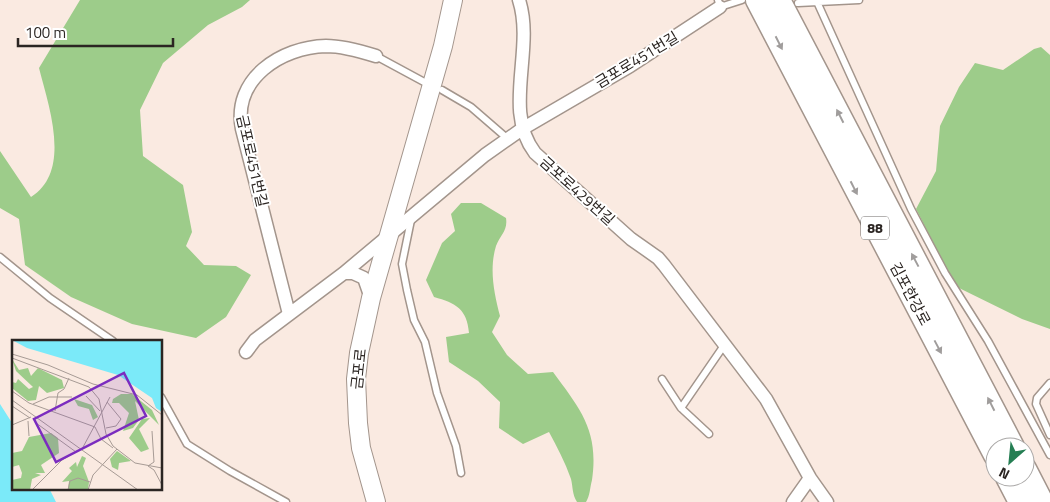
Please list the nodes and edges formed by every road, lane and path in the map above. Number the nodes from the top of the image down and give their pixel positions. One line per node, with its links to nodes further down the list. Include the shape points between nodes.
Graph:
1 (453, 0): 14 (main road, 금포로, via 444,46)
2 (519, 0): 12 (street, 금포로429번길, via 525,35 519,113)
3 (742, 0): 7 (lane, 금포로451번길)
4 (757, 0): 31 (highway, 김포한강로 / 88, one-way to 31)
5 (859, 0): 8 (lane)
6 (788, 1): 8 (lane); 32 (highway, 김포한강로 / 88, one-way to 6)
7 (719, 4): 12 (street, 금포로451번길, via 630,66)
8 (818, 4): 33 (lane, via 911,209)
9 (376, 56): 10 (lane, 금포로451번길); 21 (street, 금포로451번길, via 326,46 295,52 257,74 242,98 239,109 242,129)
10 (426, 84)
11 (442, 90): 13 (lane, via 471,107)
12 (522, 129): 13 (street, 금포로451번길); 23 (street, 금포로429번길, via 535,153 631,239 658,258)
13 (508, 139): 15 (street, 금포로451번길)
14 (403, 189): 15 (street, via 406,200 411,204); 17 (main road, 금포로)
15 (426, 206): 16 (street, 금포로451번길)
16 (411, 219): 17 (street, 금포로451번길); 34 (lane, via 402,264 407,290 456,446)
17 (389, 237): 19 (street); 20 (main road, 금포로)
18 (0, 257): 22 (lane, via 50,298)
19 (344, 273): 20 (street, via 353,272 364,278); 21 (street)
20 (371, 298): 39 (main road, 금포로, via 359,352 356,400 361,448)
21 (289, 314): 24 (street, via 255,340)
22 (112, 340)
23 (726, 343): 28 (lane); 35 (street, 금포로429번길, via 766,399)
24 (246, 352)
25 (662, 379): 28 (lane)
26 (1050, 382): 30 (lane, via 1036,404)
27 (162, 399): 38 (lane, via 192,448)
28 (681, 408): 29 (lane)
29 (709, 434)
30 (1050, 435)
31 (986, 437)
32 (1008, 437)
33 (1050, 454)
34 (461, 473)
35 (810, 478): 40 (street); 41 (street, 금포로429번길)
36 (1012, 487): 42 (highway)
37 (1034, 487): 43 (highway)
38 (286, 502)
39 (376, 502)
40 (793, 502)
41 (827, 502)
42 (1020, 502)
43 (1042, 502)

